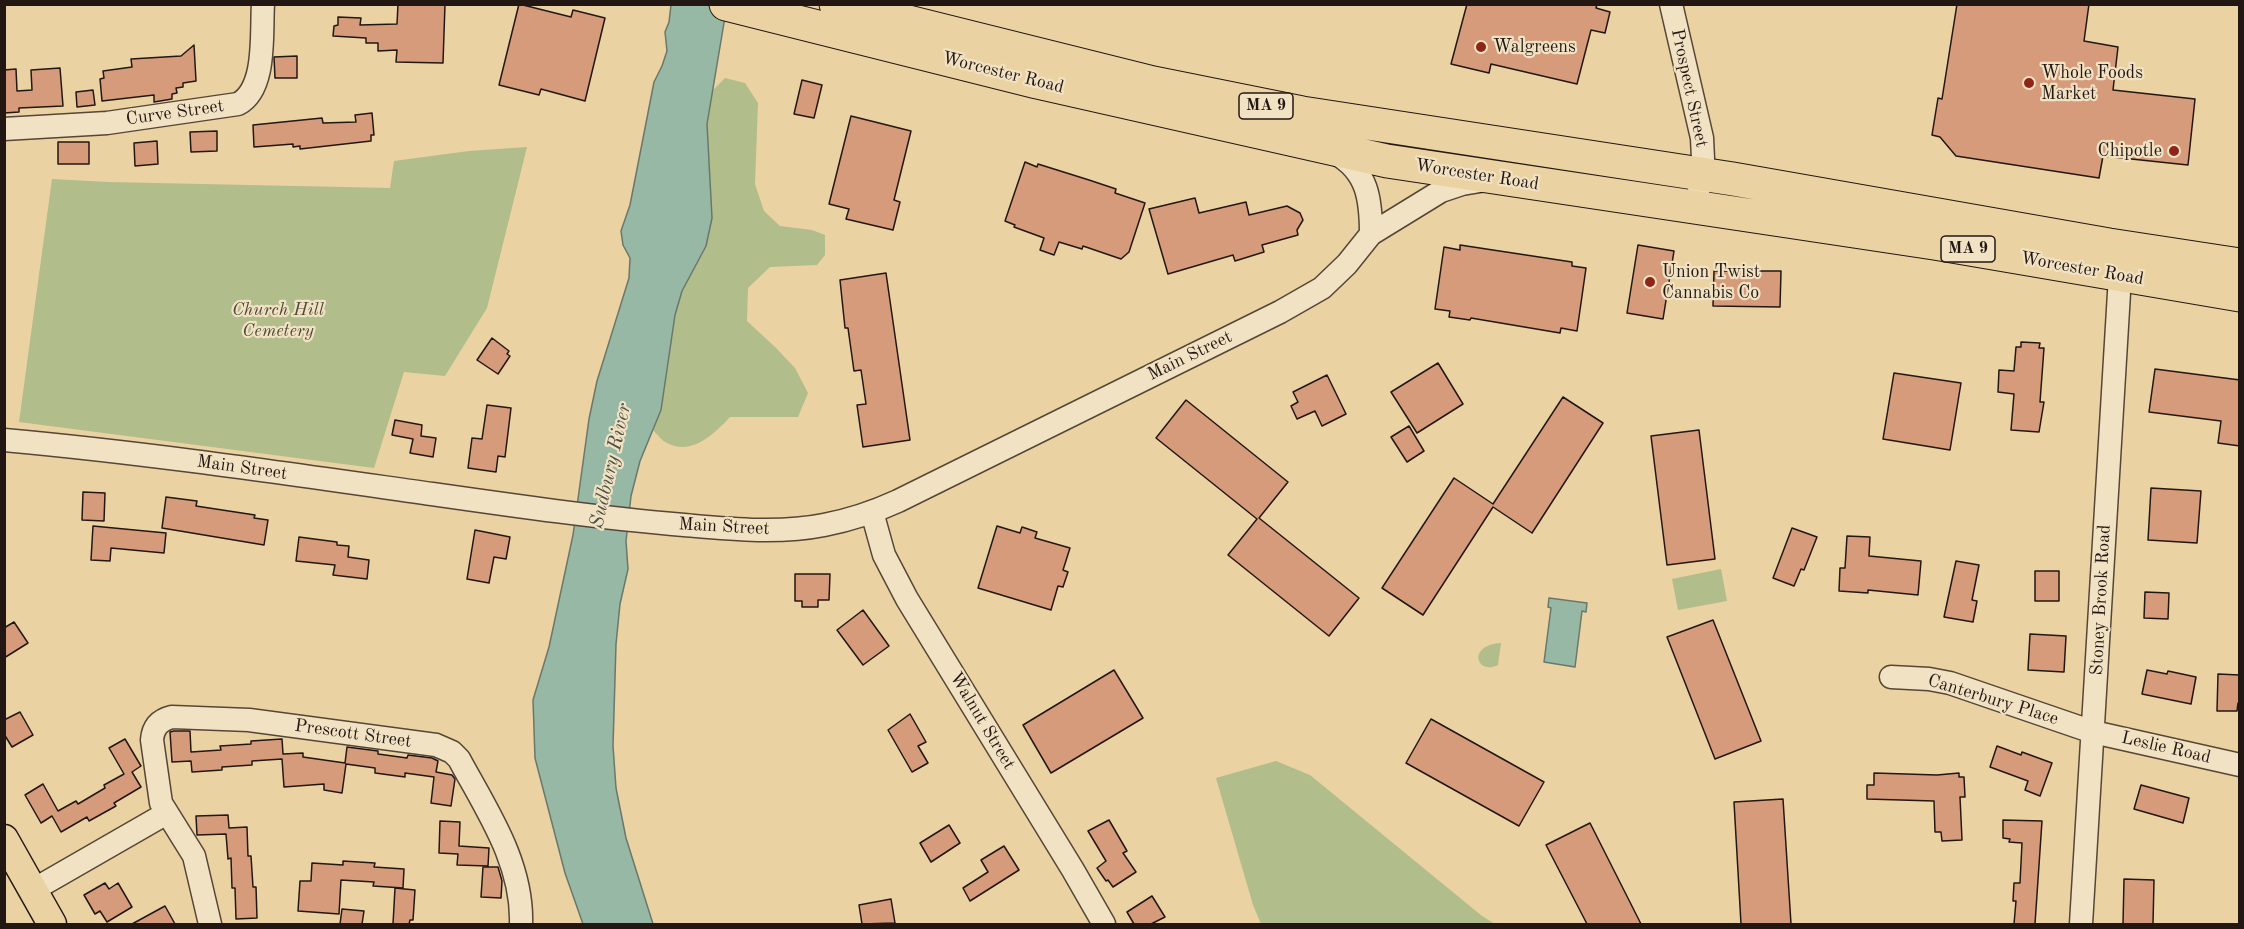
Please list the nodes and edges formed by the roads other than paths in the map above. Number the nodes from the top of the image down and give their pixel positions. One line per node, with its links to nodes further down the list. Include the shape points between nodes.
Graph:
1 (263, 4): 5 (street, Curve Street, via 257,79 250,95 238,104 106,123)
2 (726, 4): 6 (highway, Worcester Road / MA 9)
3 (836, 4): 7 (highway, Worcester Road / MA 9, via 1142,80 1302,113)
4 (1671, 4): 7 (street, Prospect Street, via 1702,138)
5 (4, 129)
6 (1326, 148): 8 (highway, Worcester Road / MA 9); 10 (street, via 1358,172 1367,192)
7 (1702, 175): 9 (street, Prospect Street); 11 (highway, Worcester Road / MA 9)
8 (1496, 179): 9 (highway, Worcester Road / MA 9); 10 (street, Main Street, via 1441,191)
9 (1696, 207): 12 (highway, Worcester Road / MA 9)
10 (1371, 234): 15 (street, Main Street, via 1347,264 1304,300)
11 (2240, 265)
12 (2120, 276): 13 (highway, Worcester Road / MA 9); 17 (street, Stoney Brook Road)
13 (2240, 295)
14 (4, 440): 15 (street, Main Street, via 181,459 652,523 733,529 799,528 823,526)
15 (872, 512): 25 (street, Walnut Street, via 894,575)
16 (1891, 676): 17 (street, Canterbury Place, via 1950,684)
17 (2093, 732): 18 (street, Leslie Road); 26 (street, Stoney Brook Road)
18 (2240, 765)
19 (167, 813): 21 (street); 23 (street, Prescott Street, via 194,856); 24 (street, Prescott Street, via 159,793 152,740 158,724 172,717 249,720 443,748 459,759 504,842 519,890)
20 (4, 839): 21 (main road)
21 (33, 890): 22 (main road)
22 (52, 924)
23 (210, 924)
24 (521, 924)
25 (1104, 924)
26 (2081, 924)

